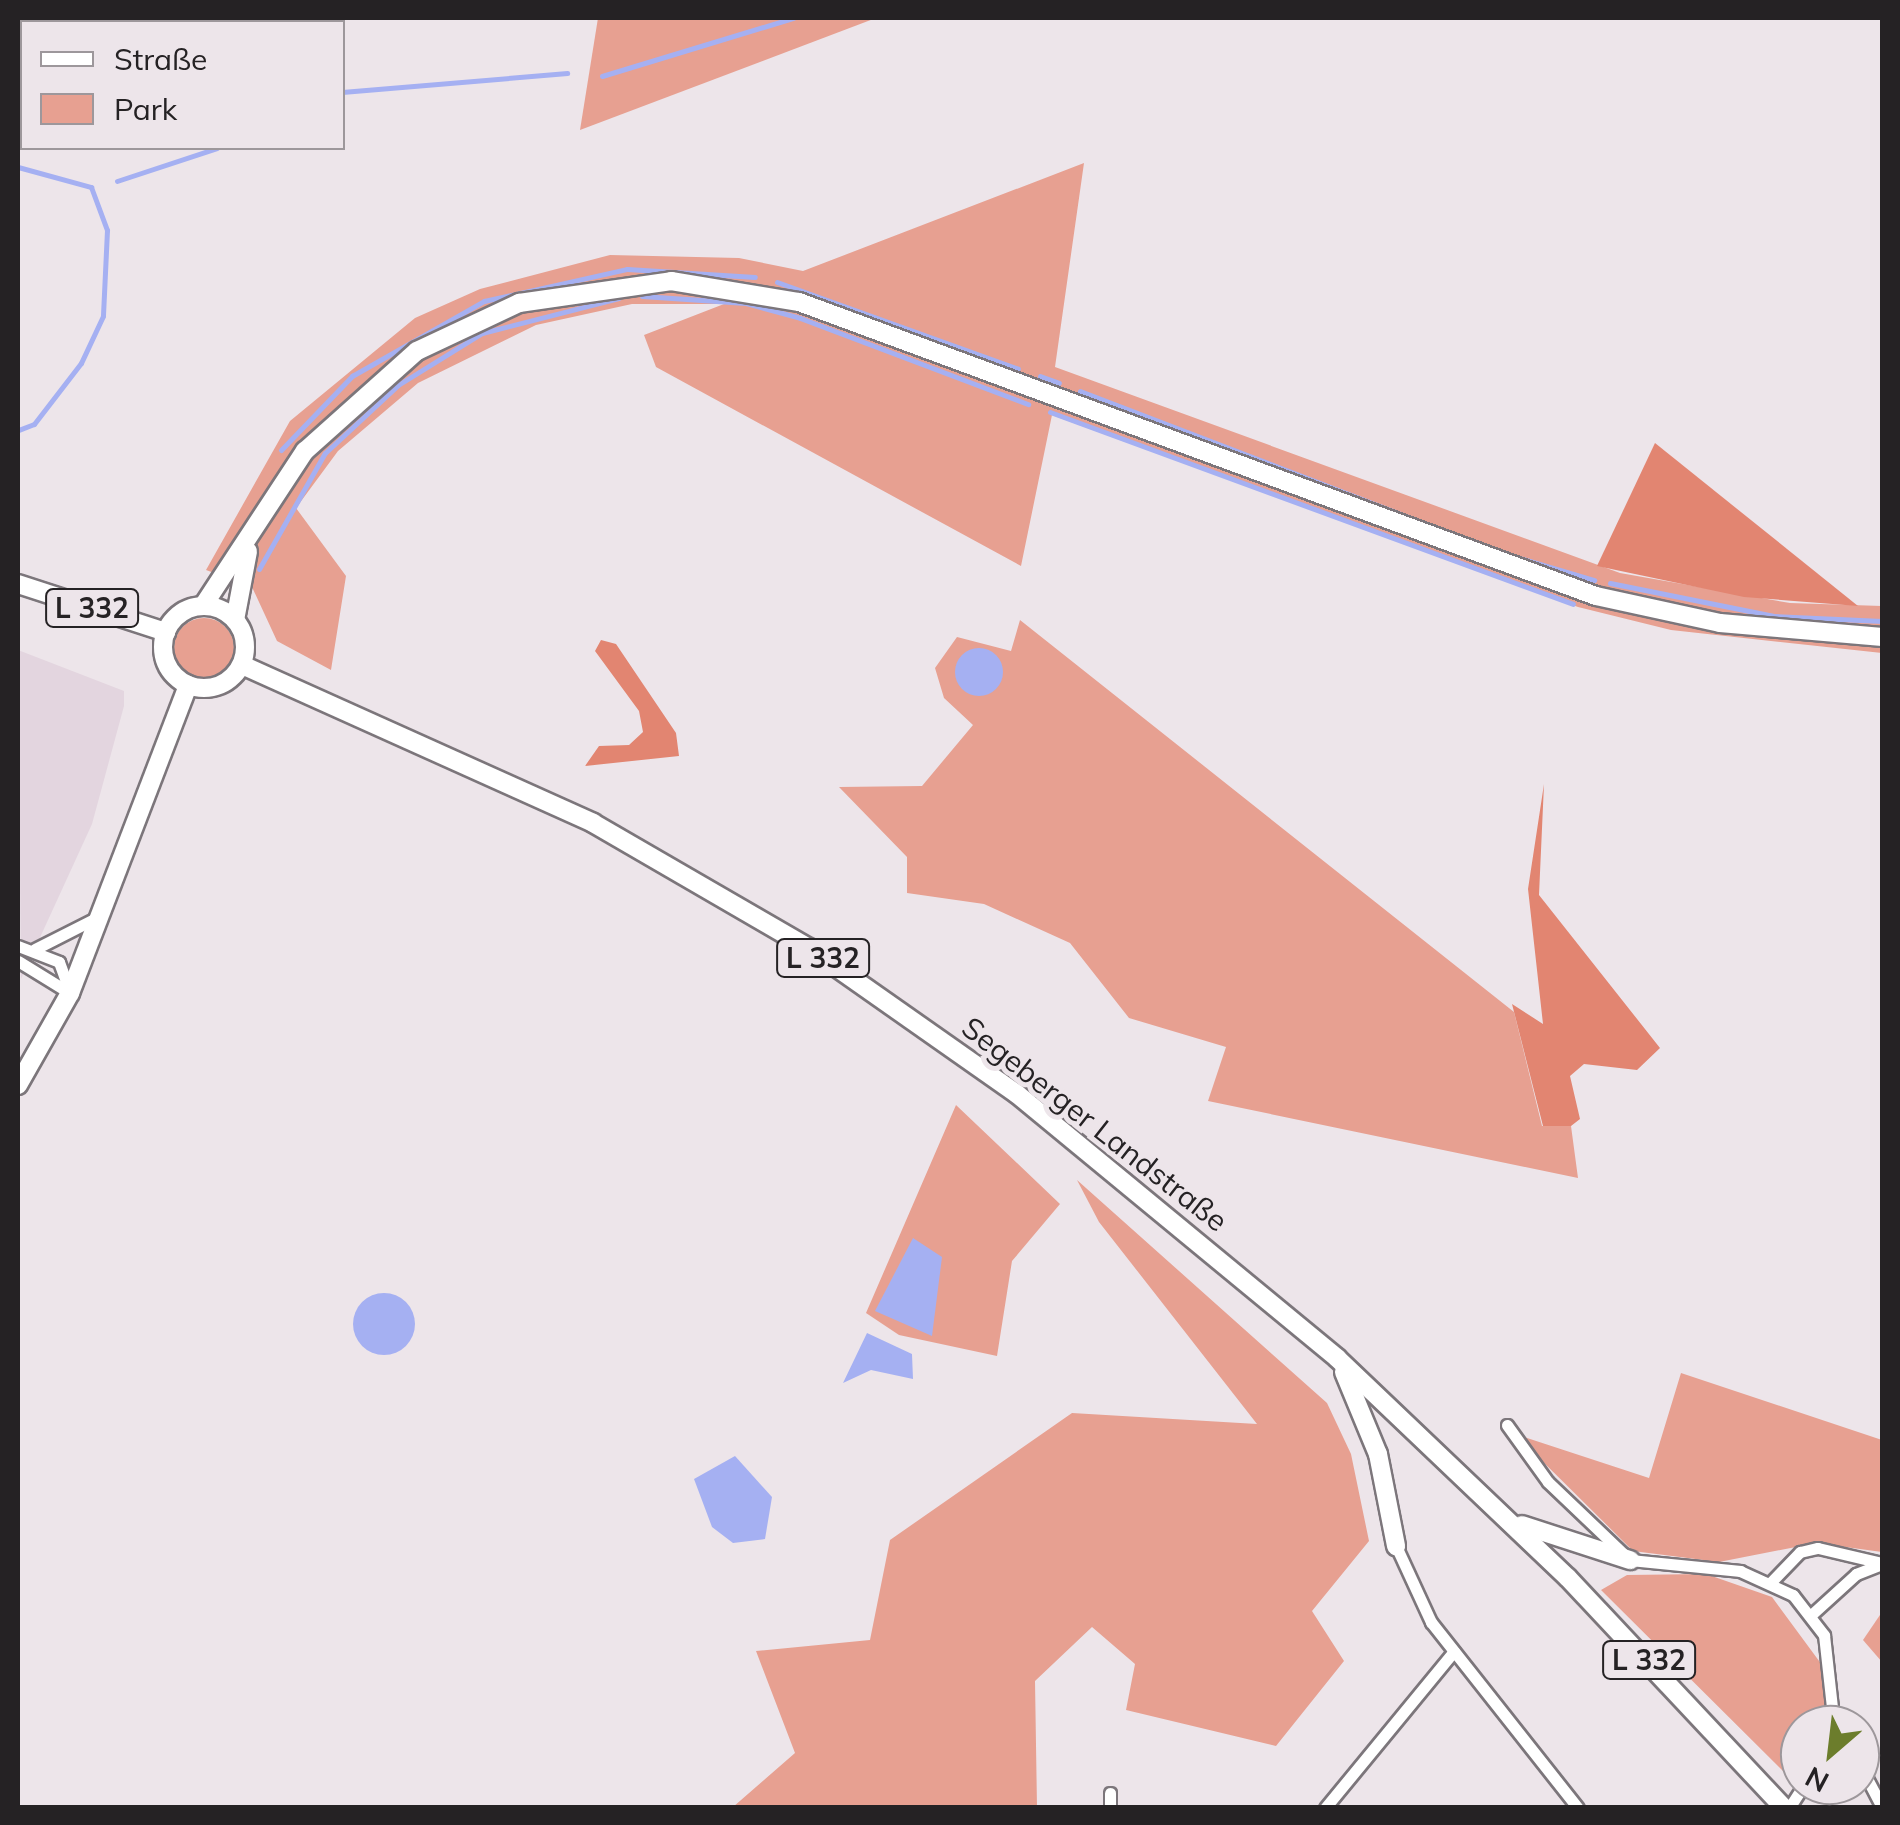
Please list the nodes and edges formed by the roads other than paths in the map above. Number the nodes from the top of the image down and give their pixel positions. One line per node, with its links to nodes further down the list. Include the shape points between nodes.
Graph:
1 (251, 536): 3 (main road); 4 (main road); 6 (main road, via 330,422 417,351 520,303 672,281 799,302 1596,596 1720,623)
2 (18, 584): 5 (main road, L 332)
3 (203, 606): 4 (main road); 5 (main road)
4 (235, 620): 7 (main road, via 246,642)
5 (166, 632): 8 (main road, via 168,666)
6 (1882, 638)
7 (242, 666): 8 (main road, via 221,685); 15 (main road, Segeberger Landstraße / L 332, via 474,763 796,940 1057,1125)
8 (188, 685): 9 (main road)
9 (101, 915): 11 (street); 13 (main road)
10 (18, 946): 11 (street)
11 (32, 949): 13 (street, via 59,962)
12 (18, 962): 13 (street)
13 (70, 994): 14 (main road)
14 (18, 1085)
15 (1337, 1358): 17 (main road, Segeberger Landstraße / L 332); 18 (main road, via 1378,1454)
16 (1507, 1425): 19 (street, via 1548,1482)
17 (1509, 1519): 19 (main road, via 1578,1550); 29 (main road, Segeberger Landstraße / L 332)
18 (1396, 1546): 23 (street, via 1416,1598)
19 (1630, 1560): 21 (street)
20 (1882, 1564): 21 (street, via 1818,1548 1800,1552); 22 (street, via 1856,1574)
21 (1771, 1582): 22 (street)
22 (1811, 1615): 24 (street, via 1834,1666)
23 (1454, 1651): 27 (street); 28 (street)
24 (1834, 1705)
25 (1110, 1793): 26 (street)
26 (1110, 1808)
27 (1325, 1808)
28 (1578, 1808)
29 (1787, 1808)

